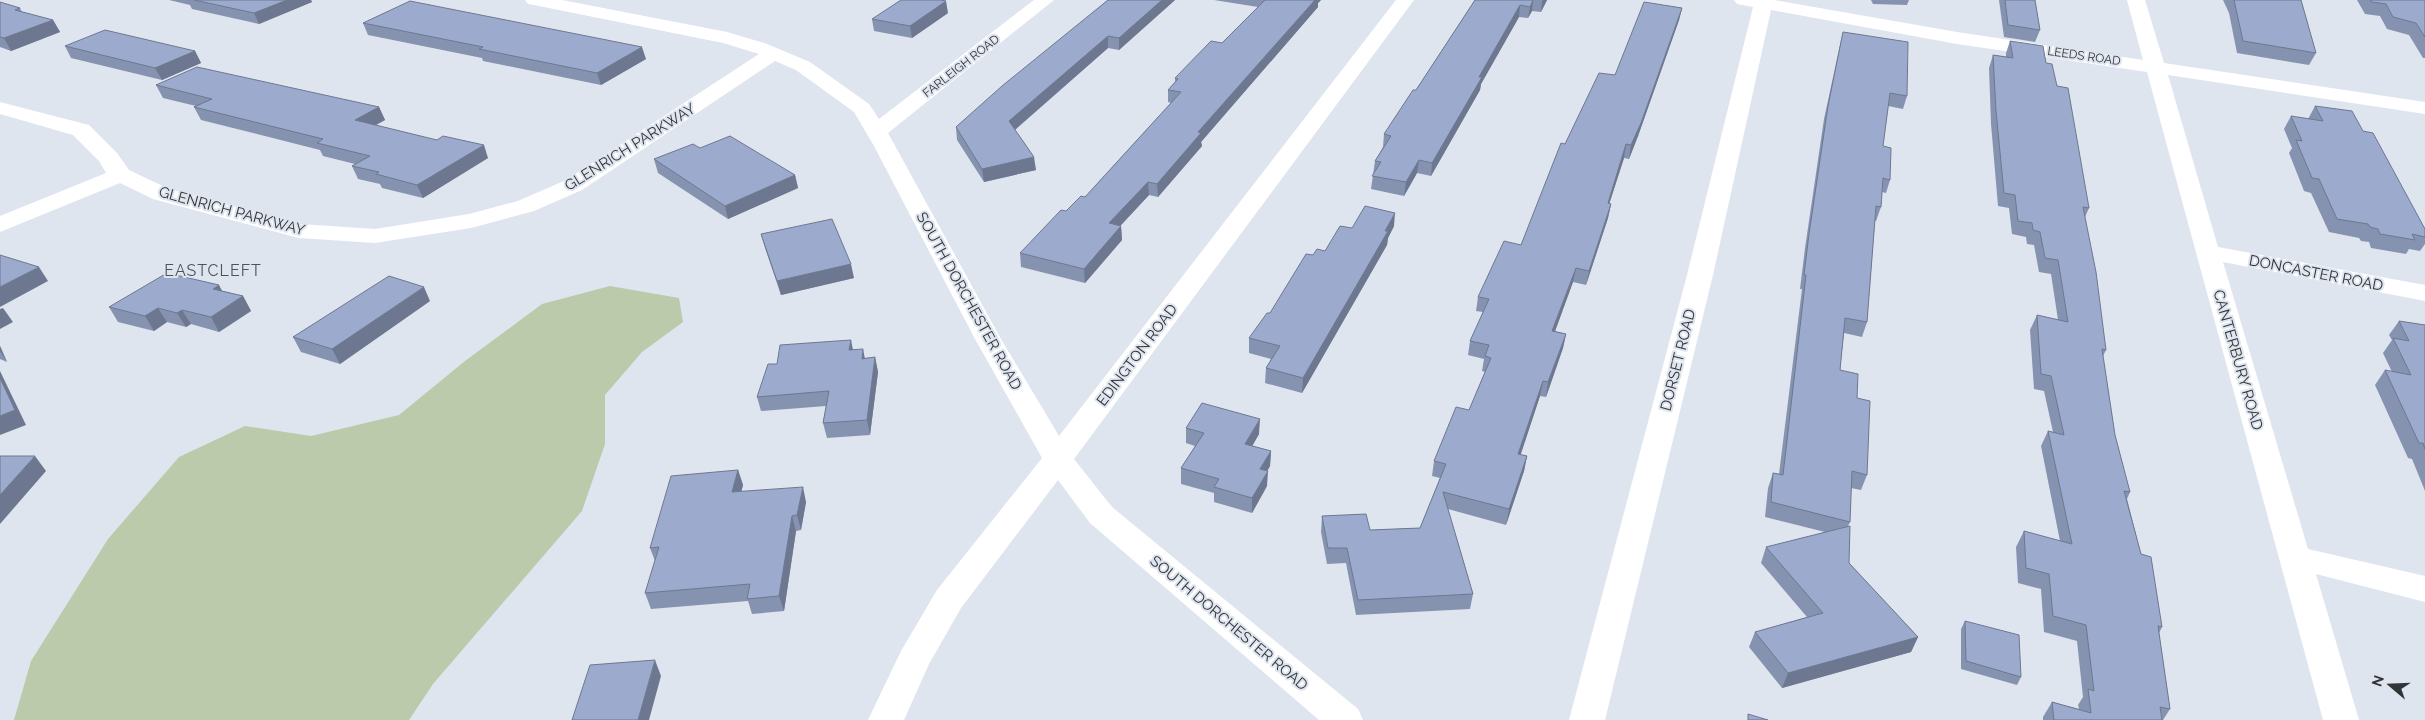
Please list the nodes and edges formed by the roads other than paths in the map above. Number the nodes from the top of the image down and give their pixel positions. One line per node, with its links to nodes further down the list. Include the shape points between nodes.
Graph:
1 (534, 0): 6 (street, SOUTH DORCHESTER ROAD, via 727,38)
2 (1046, 0): 10 (street, FARLEIGH ROAD)
3 (1406, 0): 15 (street, EDINGTON ROAD)
4 (2136, 0): 7 (street, CANTERBURY ROAD)
5 (1756, 1): 7 (street, LEEDS ROAD, via 1957,38); 20 (street, DORSET ROAD, via 1700,275)
6 (774, 53): 10 (street, SOUTH DORCHESTER ROAD, via 803,66 862,108); 11 (street, GLENRICH PARKWAY, via 574,185 526,206 471,222 376,236 299,231 161,194)
7 (2153, 66): 9 (street, LEEDS ROAD); 13 (street, CANTERBURY ROAD)
8 (0, 108): 11 (street, GLENRICH PARKWAY, via 82,130)
9 (2425, 108)
10 (877, 131): 15 (street, SOUTH DORCHESTER ROAD, via 988,339)
11 (121, 175): 12 (street)
12 (0, 225)
13 (2208, 252): 14 (street, DONCASTER ROAD); 16 (street, CANTERBURY ROAD)
14 (2425, 293)
15 (1058, 459): 18 (street, EDINGTON ROAD, via 949,599 912,661); 19 (street, SOUTH DORCHESTER ROAD, via 1101,515)
16 (2294, 557): 17 (street); 21 (street, CANTERBURY ROAD)
17 (2425, 590)
18 (886, 720)
19 (1345, 720)
20 (1587, 720)
21 (2341, 720)

